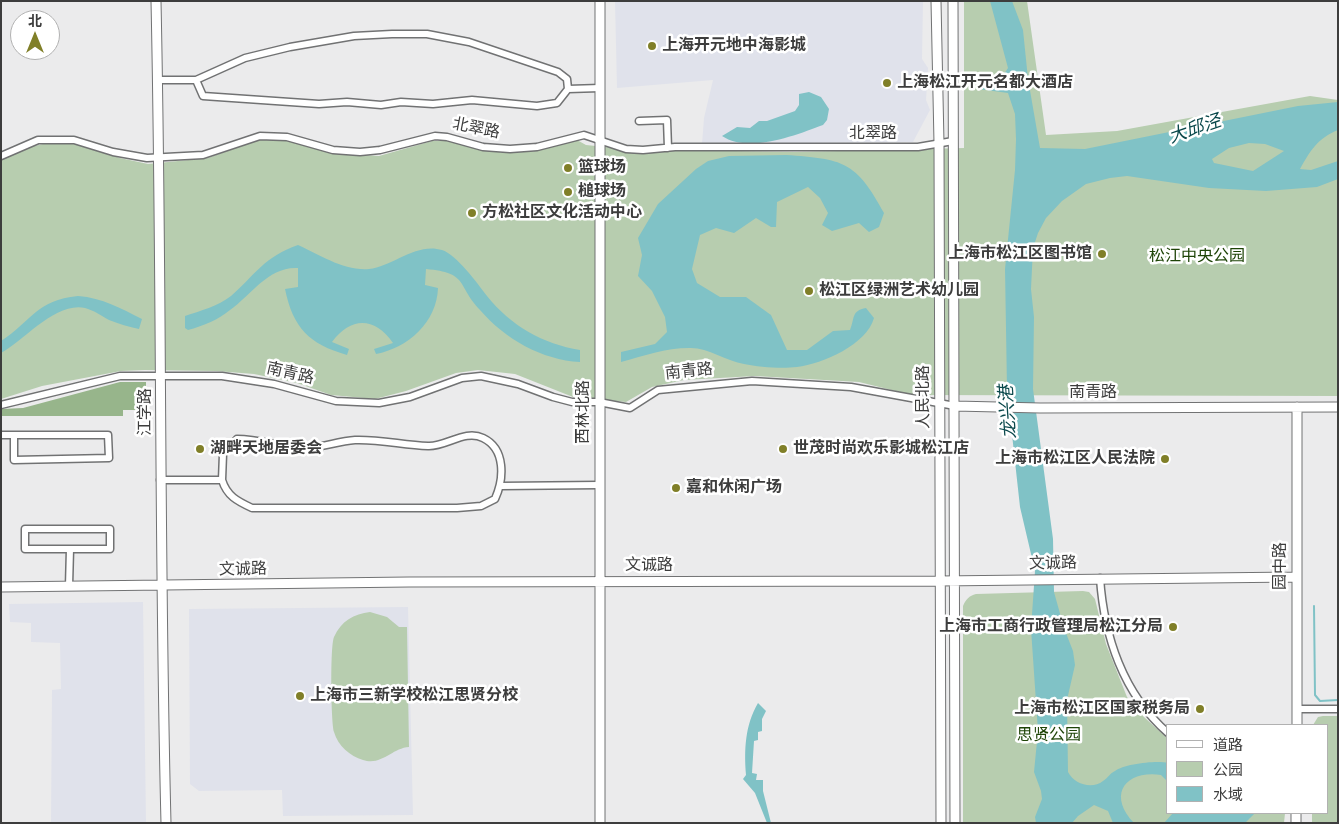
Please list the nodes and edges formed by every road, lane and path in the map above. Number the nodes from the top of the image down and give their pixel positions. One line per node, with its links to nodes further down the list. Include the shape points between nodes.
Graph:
1 (156, 1): 5 (street, 江学路)
2 (600, 1): 7 (street, 西林北路)
3 (936, 1): 12 (street, 人民北路)
4 (953, 1): 11 (street, 人民北路)
5 (158, 80): 6 (street); 15 (street, 江学路)
6 (196, 80): 8 (street, via 203,96 319,104 433,104 472,100 537,106 557,103); 8 (street, via 245,58 290,47 354,36 427,34 480,44 530,64 550,68 566,79)
7 (600, 88): 8 (street); 10 (street, 西林北路)
8 (568, 89)
9 (639, 121): 13 (street, via 667,120)
10 (600, 141): 13 (street, 北翠路, via 626,149); 15 (street, 北翠路, via 584,135 510,150 435,136 360,152 333,150 287,136 260,136 203,155); 17 (street, 西林北路)
11 (953, 141): 12 (street, 北翠路); 20 (street, 人民北路)
12 (939, 143): 13 (street, 北翠路, via 918,147); 18 (street, 人民北路)
13 (668, 148)
14 (1, 156): 15 (street, 北翠路, via 38,140 74,140 113,152)
15 (159, 158): 16 (street, 江学路)
16 (161, 378): 17 (street, 南青路, via 222,376 274,384 336,400 379,403 410,397 462,378 481,376 572,402); 19 (street, 南青路, via 120,376); 25 (street, 江学路)
17 (599, 402): 18 (street, 南青路, via 630,408 658,390 752,381 851,387); 27 (street, 西林北路)
18 (940, 404): 20 (street, 南青路); 34 (street, 人民北路)
19 (1, 405)
20 (955, 406): 21 (street, 南青路); 32 (street, 人民北路)
21 (1297, 407): 22 (street, 南青路); 30 (street, 园中路)
22 (1338, 407)
23 (1, 435): 24 (street)
24 (14, 436): 24 (street, via 108,435 109,458 14,460)
25 (160, 480): 26 (street); 36 (street, 江学路)
26 (222, 480): 28 (street, via 225,491 237,502 252,508 481,506 495,499); 28 (street, via 223,454 238,439 299,448 354,440 430,446 462,437 481,437 493,444 502,465)
27 (599, 485): 28 (street); 33 (street, 西林北路)
28 (501, 486)
29 (70, 549): 29 (street, via 110,549 110,529 25,529 25,549); 35 (street)
30 (1296, 577): 31 (street, 文诚路); 38 (street, 园中路)
31 (1100, 578): 32 (street, 文诚路); 41 (street, via 1107,628 1116,656 1143,708)
32 (953, 580): 34 (street, 文诚路); 45 (street, 人民北路)
33 (599, 581): 34 (street, 文诚路); 36 (street, 文诚路); 43 (street, 西林北路)
34 (939, 581): 44 (street, 人民北路)
35 (69, 586): 36 (street, 文诚路); 37 (street, 文诚路)
36 (161, 586): 42 (street, 江学路)
37 (1, 587)
38 (1297, 709): 39 (street); 40 (street, 园中路)
39 (1338, 709)
40 (1297, 724)
41 (1166, 731)
42 (166, 823)
43 (600, 823)
44 (941, 823)
45 (955, 823)

